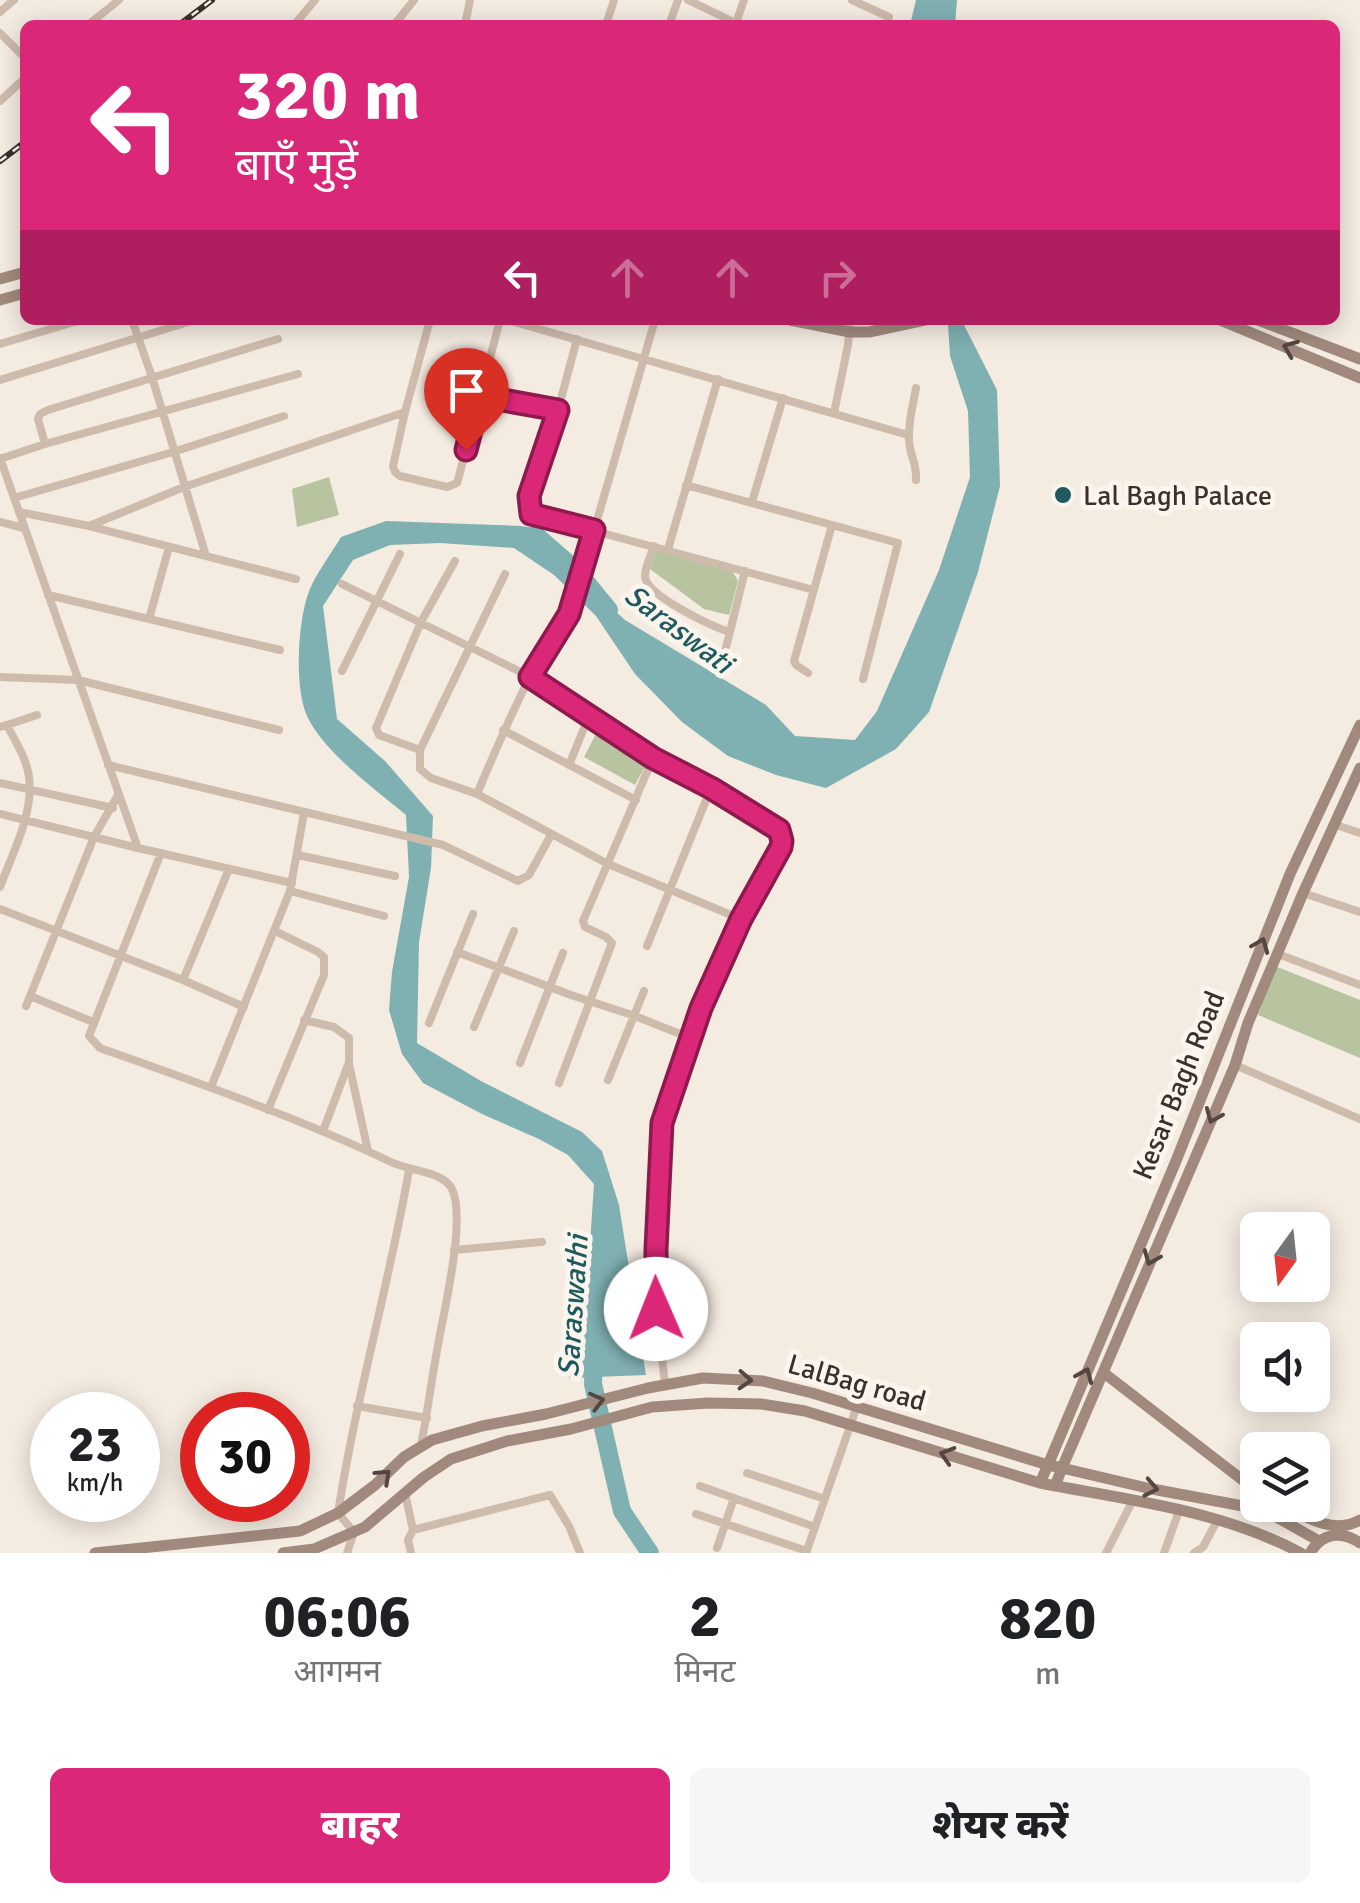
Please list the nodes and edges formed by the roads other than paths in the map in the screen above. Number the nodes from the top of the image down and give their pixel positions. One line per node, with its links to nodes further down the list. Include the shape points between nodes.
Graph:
1 (14, 0): 7 (street)
2 (119, 0): 9 (street)
3 (315, 0): 10 (street)
4 (414, 0): 11 (street)
5 (688, 0): 12 (street)
6 (852, 0): 8 (street)
7 (0, 12)
8 (889, 17)
9 (94, 20)
10 (298, 20)
11 (398, 20)
12 (730, 20)
13 (0, 33): 14 (street)
14 (20, 53)
15 (20, 83): 16 (street)
16 (0, 101)
17 (64, 325): 31 (street)
18 (134, 325): 28 (street)
19 (179, 325): 28 (street)
20 (429, 325): 44 (street)
21 (499, 325): 40 (street)
22 (526, 325): 30 (street)
23 (654, 325): 32 (street)
24 (904, 325): 27 (main road, via 869,332)
25 (1232, 325): 37 (main road, one-way to 25)
26 (1271, 325): 33 (main road)
27 (850, 326): 45 (street)
28 (138, 338): 35 (street); 38 (street)
29 (278, 338): 35 (street)
30 (578, 339): 32 (street); 42 (street)
31 (0, 344)
32 (645, 358): 36 (street); 61 (street)
33 (1360, 360)
34 (298, 374): 43 (street)
35 (152, 377): 43 (street); 48 (street, via 40,414)
36 (718, 378): 41 (street); 52 (street)
37 (1360, 378)
38 (0, 380)
39 (916, 388): 47 (street)
40 (480, 396): 42 (street); 44 (street, via 460,476 451,487 395,472)
41 (783, 398): 45 (street); 55 (street)
42 (558, 410): 61 (street, via 529,496 531,514)
43 (162, 412): 48 (street); 49 (street)
44 (404, 412): 53 (street)
45 (834, 413): 47 (street)
46 (284, 416): 49 (street)
47 (908, 434): 51 (street)
48 (45, 444): 50 (street)
49 (174, 452): 53 (street); 54 (street)
50 (0, 458): 54 (street)
51 (916, 480)
52 (686, 486): 55 (street); 64 (street)
53 (184, 487): 59 (street); 66 (street)
54 (14, 498): 56 (street)
55 (752, 502): 58 (street)
56 (19, 512): 59 (street); 60 (street)
57 (0, 522): 60 (street)
58 (832, 524): 72 (street); 85 (street, via 898,543)
59 (88, 526): 63 (street)
60 (24, 528): 73 (street)
61 (594, 530): 62 (street); 84 (street, via 572,607)
62 (654, 546): 64 (street); 77 (street, via 648,586 694,618)
63 (169, 547): 66 (street); 75 (street)
64 (668, 549): 68 (street)
65 (400, 554): 74 (street)
66 (206, 556): 70 (street)
67 (454, 561): 76 (street)
68 (745, 571): 72 (street); 77 (street)
69 (505, 574): 78 (street)
70 (296, 579)
71 (342, 584): 74 (street)
72 (814, 590): 82 (street, via 794,661)
73 (48, 595): 75 (street); 86 (street)
74 (376, 601): 76 (street); 80 (street)
75 (149, 619): 79 (street)
76 (422, 622): 78 (street); 93 (street, via 376,728)
77 (730, 632): 81 (street)
78 (472, 647): 84 (street); 93 (street)
79 (280, 650)
80 (342, 671)
81 (720, 672)
82 (808, 673)
83 (0, 677): 86 (street)
84 (530, 677): 88 (street); 92 (street)
85 (863, 678)
86 (78, 680): 91 (street); 96 (street)
87 (37, 715): 90 (street)
88 (589, 716): 94 (street); 95 (street)
89 (1360, 725): 160 (main road, Kesar Bagh Road, one-way to 89, via 1290,874)
90 (3, 726): 99 (street)
91 (278, 730)
92 (504, 730): 95 (street); 102 (street)
93 (420, 750): 102 (street, via 424,774)
94 (653, 758): 100 (street); 103 (street)
95 (569, 764): 103 (street)
96 (108, 765): 101 (street); 106 (street)
97 (1360, 768): 108 (main road, Kesar Bagh Road)
98 (0, 783): 99 (street)
99 (29, 788): 104 (street); 107 (street)
100 (711, 788): 120 (street); 126 (street, via 779,830 782,841)
101 (119, 794): 104 (street); 112 (street)
102 (477, 794): 110 (street)
103 (636, 800): 115 (street)
104 (112, 808): 111 (street)
105 (0, 814): 107 (street)
106 (304, 814): 110 (street, via 443,845 518,882 530,875); 114 (street)
107 (25, 820): 111 (street); 118 (street)
108 (1333, 824): 109 (street); 121 (main road, Kesar Bagh Road)
109 (1360, 833)
110 (551, 835): 115 (street)
111 (94, 836): 112 (street); 127 (street)
112 (138, 848): 113 (street)
113 (162, 853): 116 (street); 134 (street)
114 (298, 855): 117 (street); 119 (street)
115 (608, 864): 120 (street); 141 (street, via 583,921 612,943)
116 (229, 868): 119 (street); 136 (street)
117 (394, 876)
118 (0, 887)
119 (291, 887): 125 (street); 128 (street)
120 (670, 890): 126 (street); 130 (street)
121 (1303, 892): 123 (street); 133 (main road, Kesar Bagh Road)
122 (0, 909): 127 (street)
123 (1360, 912)
124 (473, 914): 131 (street)
125 (384, 916)
126 (741, 919): 149 (street)
127 (57, 930): 134 (street); 140 (street)
128 (274, 931): 143 (street); 145 (street, via 324,957 324,975)
129 (514, 931): 135 (street)
130 (647, 946)
131 (457, 952): 135 (street); 147 (street)
132 (563, 953): 138 (street)
133 (1278, 954): 137 (street); 152 (main road, Kesar Bagh Road)
134 (120, 955): 136 (street); 146 (street)
135 (498, 968): 138 (street); 148 (street)
136 (183, 980): 143 (street)
137 (1360, 985)
138 (549, 987): 141 (street); 150 (street)
139 (644, 991): 144 (street)
140 (30, 996): 142 (street); 146 (street)
141 (591, 1002): 144 (street); 154 (street)
142 (26, 1006)
143 (244, 1006): 155 (street)
144 (635, 1016): 149 (street); 153 (street)
145 (304, 1020): 151 (street, via 344,1032); 156 (street)
146 (93, 1022): 155 (street, via 89,1036 100,1048)
147 (429, 1023)
148 (474, 1027)
149 (690, 1038): 166 (street, via 660,1142 655,1272)
150 (520, 1063)
151 (349, 1064): 158 (street); 159 (street)
152 (1235, 1065): 157 (street); 161 (main road, Kesar Bagh Road, one-way to 161)
153 (608, 1080)
154 (558, 1083)
155 (211, 1087): 156 (street)
156 (268, 1110): 158 (street)
157 (1360, 1119)
158 (323, 1131): 159 (street)
159 (368, 1151): 162 (street)
160 (1176, 1161): 161 (street); 172 (main road, Kesar Bagh Road, one-way to 160)
161 (1191, 1168): 165 (main road, Kesar Bagh Road, one-way to 165)
162 (409, 1170): 164 (street, via 440,1176 451,1186); 167 (street)
163 (542, 1242): 164 (street)
164 (454, 1250): 169 (street)
165 (1104, 1373): 173 (main road, Kesar Bagh Road); 175 (main road)
166 (665, 1385): 168 (main road, LalBag road, one-way to 168, via 704,1378 763,1381); 171 (main road, LalBag road, one-way to 166)
167 (357, 1406): 169 (street); 185 (street)
168 (856, 1406): 170 (street); 172 (main road, LalBag road)
169 (426, 1418): 171 (street)
170 (850, 1424): 176 (main road, one-way to 170); 179 (main road, via 779,1406 652,1407 451,1460); 181 (street)
171 (420, 1446): 185 (main road, one-way to 171)
172 (1048, 1465): 173 (main road, LalBag road); 176 (main road, Kesar Bagh Road)
173 (1062, 1468): 178 (main road, Kesar Bagh Road); 183 (main road, one-way to 183)
174 (747, 1473): 181 (street)
175 (1240, 1480)
176 (1040, 1483): 178 (main road)
177 (700, 1486): 180 (street)
178 (1055, 1486): 182 (main road)
179 (406, 1492): 193 (street); 194 (main road)
180 (734, 1498): 191 (street); 192 (street)
181 (824, 1499): 192 (street)
182 (1133, 1500): 184 (main road); 204 (street)
183 (1240, 1504)
184 (1180, 1508): 187 (main road); 205 (street)
185 (338, 1513): 194 (street); 199 (main road, via 300,1531)
186 (696, 1514): 191 (street)
187 (1218, 1519): 206 (street); 207 (main road)
188 (1289, 1522): 196 (main road)
189 (1314, 1522): 190 (main road)
190 (1360, 1522): 195 (main road)
191 (726, 1524): 197 (street); 198 (street)
192 (815, 1527): 198 (street)
193 (413, 1530): 202 (street); 203 (street, via 550,1495)
194 (354, 1532): 200 (main road); 201 (street)
195 (1354, 1539): 196 (main road, via 1339,1534)
196 (1320, 1541): 208 (main road)
197 (718, 1548)
198 (807, 1552)
199 (95, 1553)
200 (283, 1553)
201 (347, 1553)
202 (411, 1553)
203 (580, 1553)
204 (1106, 1553)
205 (1164, 1553)
206 (1194, 1553)
207 (1301, 1553)
208 (1310, 1553)

